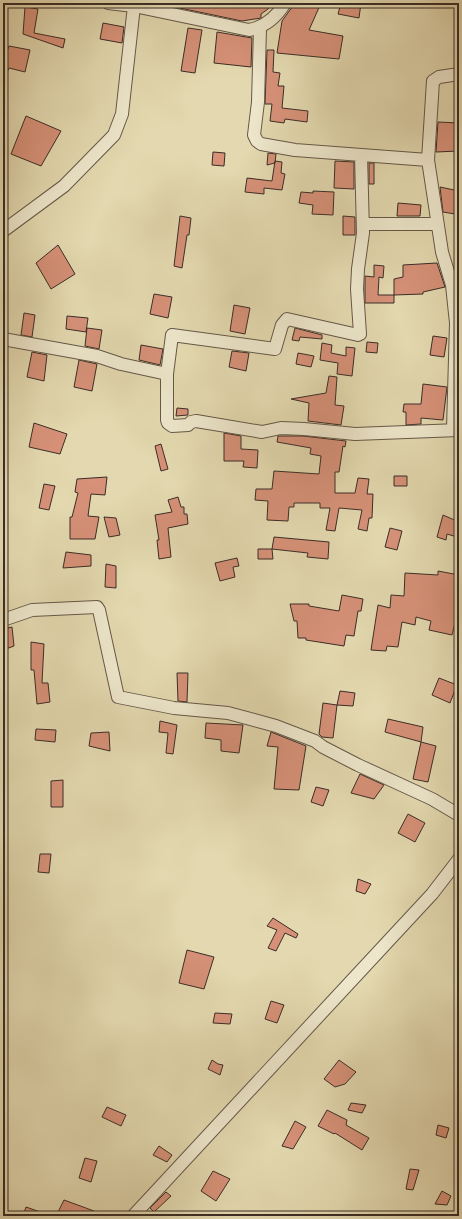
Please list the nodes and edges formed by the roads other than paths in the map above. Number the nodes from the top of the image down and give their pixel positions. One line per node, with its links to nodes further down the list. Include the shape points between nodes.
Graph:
1 (108, 3): 3 (street)
2 (285, 3): 4 (street, via 268,23)
3 (134, 6): 4 (street, via 248,30); 10 (street, via 122,114 114,135 64,186)
4 (260, 28): 6 (street, via 258,102 254,135 257,141 261,144 296,150)
5 (459, 74): 7 (street, via 439,77 433,81)
6 (360, 155): 7 (street); 8 (street)
7 (428, 160): 9 (street)
8 (363, 224): 9 (street); 13 (street, via 358,269 360,334 287,319 282,325 275,349 172,335)
9 (437, 224): 11 (street, via 452,285)
10 (3, 231)
11 (457, 323): 14 (street)
12 (3, 339): 13 (street, via 97,356)
13 (167, 374): 14 (street, via 167,420 172,426 188,425 196,421 262,432 281,428 304,428 355,434)
14 (456, 430)
15 (3, 620): 16 (street, via 32,610 97,607 118,697 174,708 228,713 276,726 316,741 323,747 432,799)
16 (459, 815)
17 (459, 858): 18 (street, via 432,894)
18 (133, 1216)

